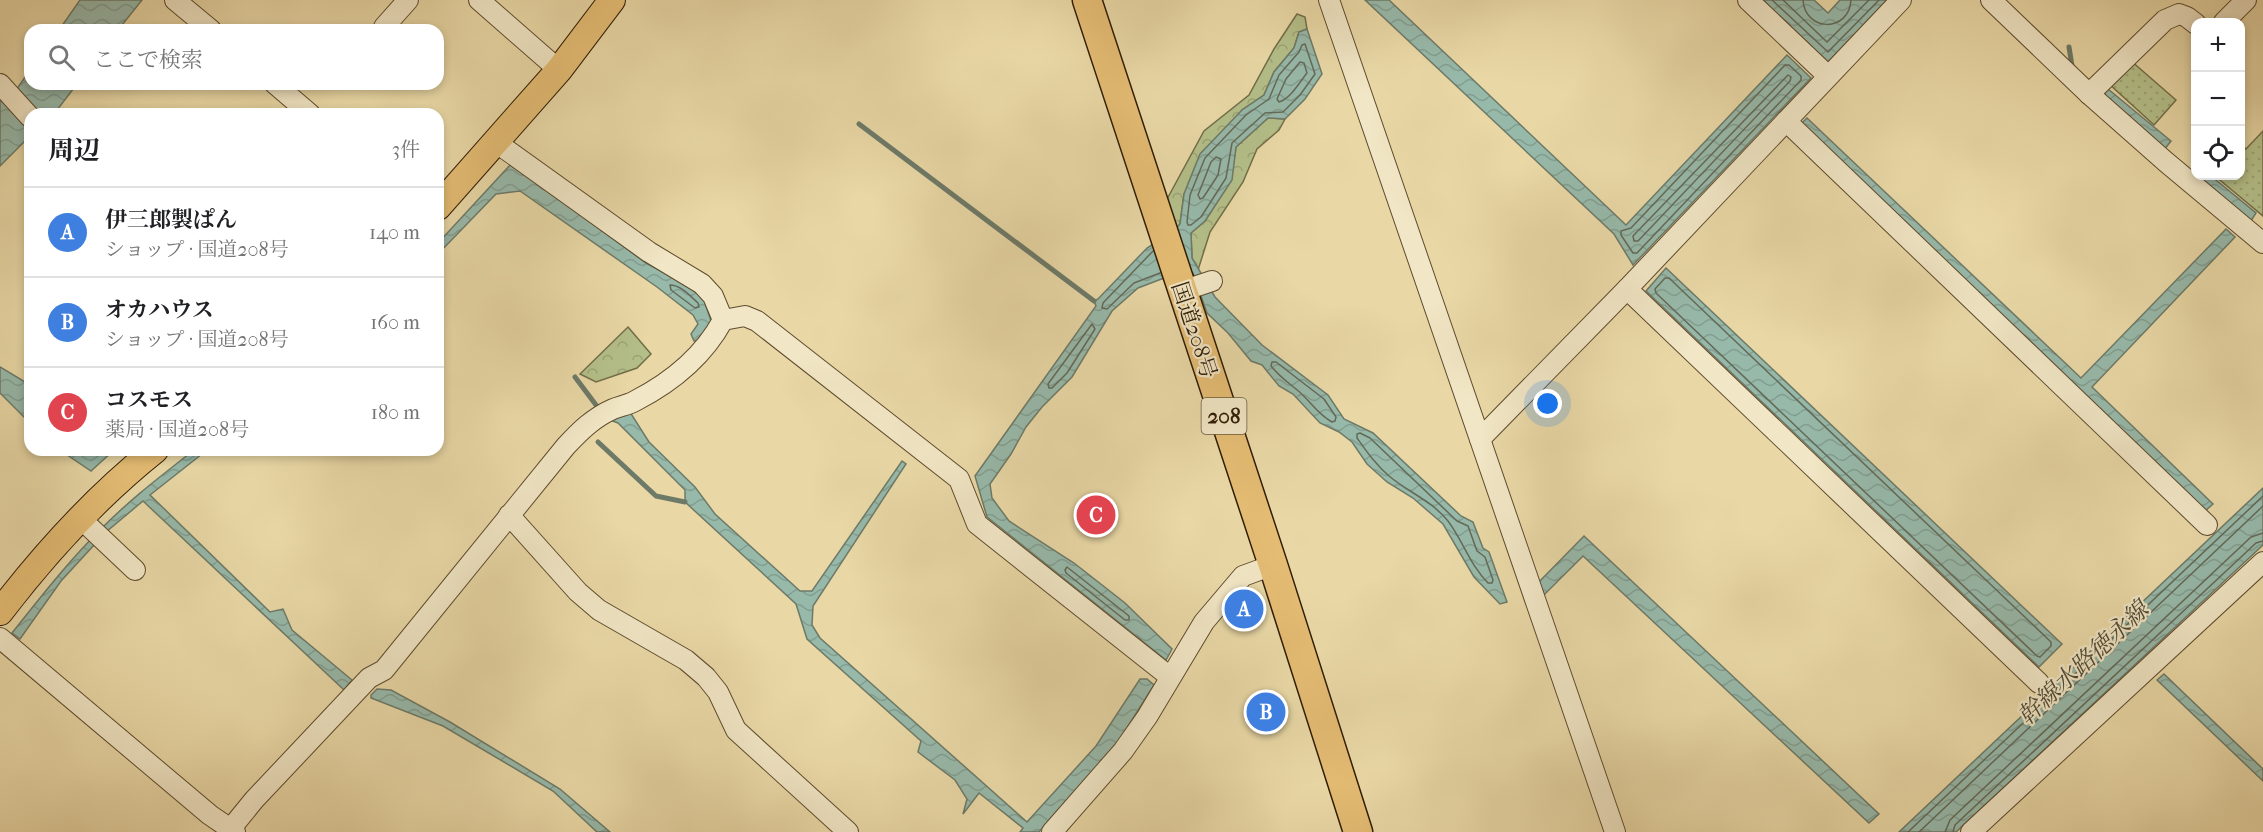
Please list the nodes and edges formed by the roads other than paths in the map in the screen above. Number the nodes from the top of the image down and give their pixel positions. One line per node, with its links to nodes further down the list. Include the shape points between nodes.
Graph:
1 (175, 0): 13 (street)
2 (408, 0): 14 (street)
3 (479, 0): 15 (street)
4 (612, 0): 15 (main road)
5 (1087, 0): 27 (highway, 国道208号 / 208)
6 (1329, 0): 30 (street)
7 (1748, 0): 16 (street)
8 (1901, 0): 16 (street)
9 (1991, 0): 19 (street)
10 (2246, 0): 11 (street)
11 (2228, 18)
12 (2191, 20): 19 (street, via 2179,14 2165,20)
13 (204, 24)
14 (387, 24)
15 (559, 70): 23 (main road)
16 (1828, 76): 22 (street)
17 (282, 90): 20 (street)
18 (6, 91): 21 (street)
19 (2089, 94): 25 (street, via 2166,162)
20 (303, 108)
21 (24, 110)
22 (1786, 121): 28 (street); 33 (street)
23 (497, 143): 24 (main road); 29 (street, via 649,252 702,284 713,296)
24 (444, 200)
25 (2262, 238)
26 (1212, 280): 27 (street)
27 (1188, 289): 36 (highway, 国道208号 / 208)
28 (1627, 289): 30 (street); 41 (street)
29 (723, 321): 32 (street, via 711,342 673,377 588,423); 40 (street, via 745,316 757,321 959,480 977,524)
30 (1480, 439): 46 (street)
31 (148, 456): 34 (main road, via 121,478)
32 (509, 515): 42 (street, via 384,670 369,678 254,800); 43 (street, via 599,610 686,660 706,677 718,692 736,730)
33 (2207, 525)
34 (92, 529): 37 (street); 38 (main road, via 38,563)
35 (2263, 562): 47 (street)
36 (1273, 565): 40 (street, via 1243,576 1204,622); 45 (highway, 国道208号 / 208)
37 (135, 570)
38 (0, 611)
39 (0, 638): 42 (street)
40 (1170, 677): 44 (street, via 1123,751)
41 (2038, 683)
42 (231, 831)
43 (848, 832)
44 (1052, 832)
45 (1358, 832)
46 (1615, 832)
47 (1971, 832)

